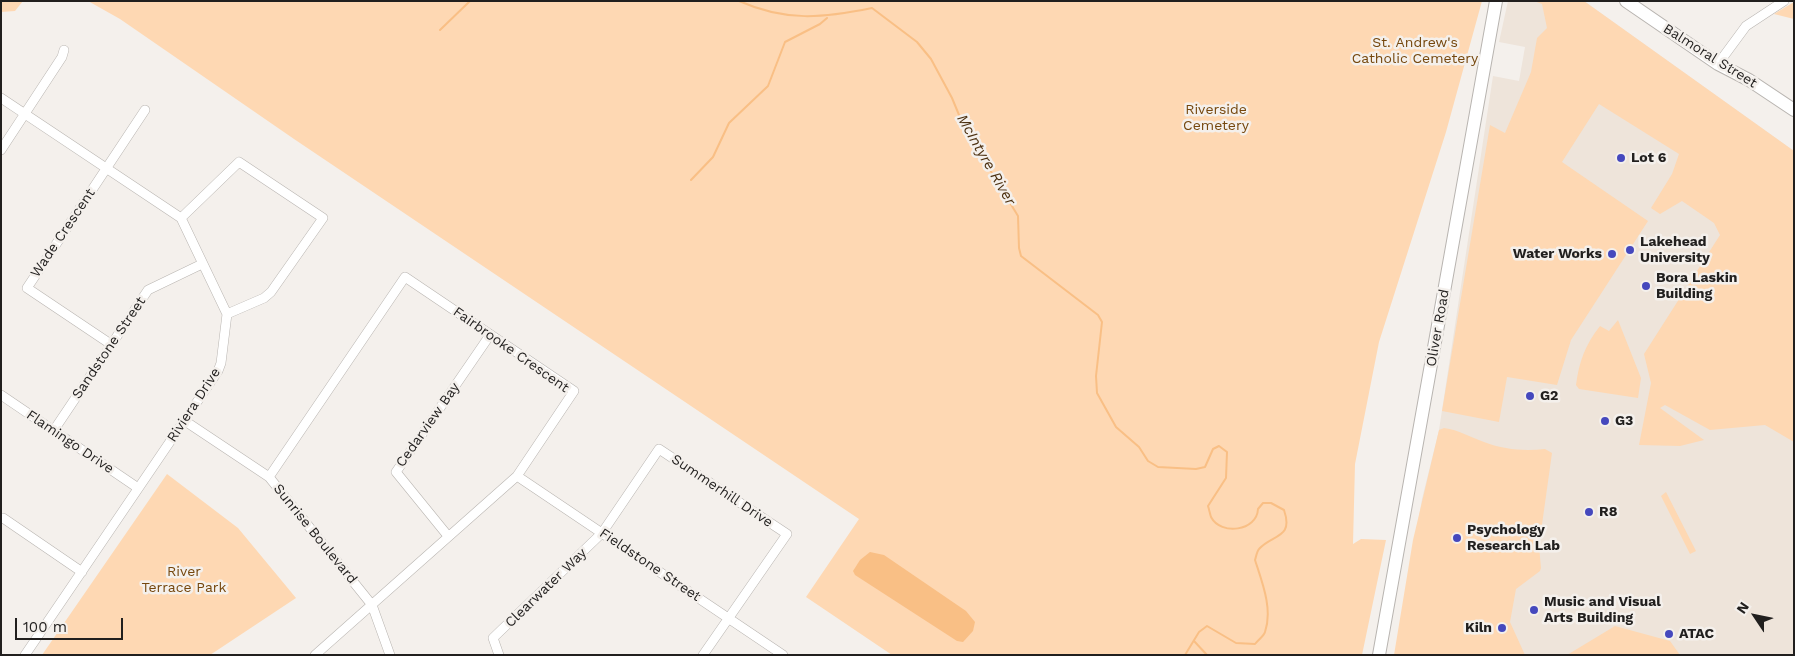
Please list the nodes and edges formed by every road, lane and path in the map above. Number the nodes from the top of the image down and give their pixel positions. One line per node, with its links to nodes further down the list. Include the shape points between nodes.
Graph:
1 (1496, 1): 36 (main road, Oliver Road)
2 (1626, 1): 5 (main road, Balmoral Street)
3 (1784, 1): 5 (street, via 1746,26)
4 (64, 50): 9 (street)
5 (1718, 64): 8 (main road, Balmoral Street)
6 (1, 98): 9 (street)
7 (145, 110): 11 (street)
8 (1794, 110)
9 (25, 115): 10 (street); 11 (street)
10 (1, 150)
11 (107, 168): 12 (street); 16 (street, Wade Crescent, via 27,288)
12 (181, 218): 13 (street); 14 (street, via 240,162 323,218 271,292)
13 (202, 264): 14 (street); 16 (street, Sandstone Street, via 148,290)
14 (227, 314): 18 (street, Riviera Drive, via 220,367)
15 (490, 335): 21 (street, Fairbrooke Crescent, via 574,391); 22 (street, Fairbrooke Crescent, via 404,277); 26 (street, Cedarview Bay, via 396,472)
16 (112, 345): 19 (street, Sandstone Street)
17 (1, 395): 19 (street, Flamingo Drive)
18 (185, 421): 22 (street, Sunrise Boulevard); 23 (street, Riviera Drive)
19 (54, 430): 23 (street, Flamingo Drive)
20 (659, 449): 25 (street, Clearwater Way); 29 (street, Summerhill Drive, via 787,534)
21 (517, 476): 25 (street, Fieldstone Street); 26 (street, Fairbrooke Crescent)
22 (269, 477): 28 (street, Sunrise Boulevard)
23 (138, 488): 27 (street, Riviera Drive)
24 (1, 518): 27 (street)
25 (602, 533): 29 (street, Fieldstone Street); 33 (street, Clearwater Way, via 493,638)
26 (448, 536): 28 (street, Fairbrooke Crescent)
27 (82, 572): 30 (street, Riviera Drive)
28 (372, 605): 31 (street, Fairbrooke Crescent); 32 (street, Sunrise Boulevard)
29 (728, 617): 34 (street, Summerhill Drive); 35 (street, Fieldstone Street)
30 (25, 655)
31 (315, 655)
32 (390, 655)
33 (499, 655)
34 (703, 655)
35 (784, 655)
36 (1379, 655)

